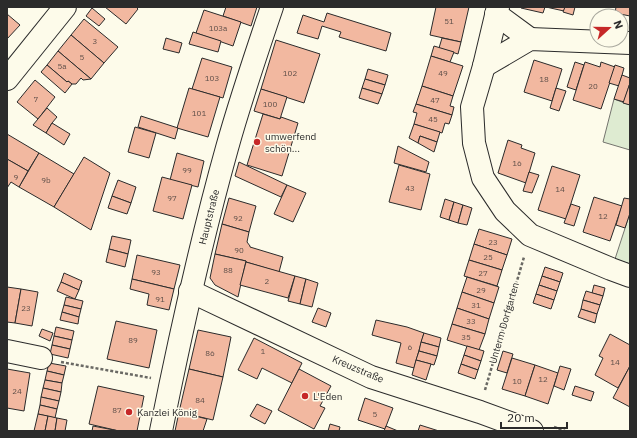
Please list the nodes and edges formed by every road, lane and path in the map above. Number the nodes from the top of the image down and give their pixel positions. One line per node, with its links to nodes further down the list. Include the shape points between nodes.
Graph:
1 (65, 7): 7 (street)
2 (272, 7): 10 (street, Hauptstraße, via 227,148)
3 (497, 11): 4 (street); 6 (street)
4 (530, 39): 5 (street); 6 (street)
5 (630, 43)
6 (484, 66): 8 (street, via 472,107 474,143 483,178 505,211)
7 (7, 79)
8 (530, 235): 9 (street); 14 (path, Unterm Dorfgarten)
9 (630, 276)
10 (190, 291): 13 (street, Hauptstraße); 14 (street, Kreuzstraße, via 371,377)
11 (7, 352): 12 (street)
12 (42, 358): 13 (path)
13 (171, 382): 15 (street, Hauptstraße)
14 (480, 412): 16 (street, Kreuzstraße)
15 (161, 431)
16 (532, 431)

